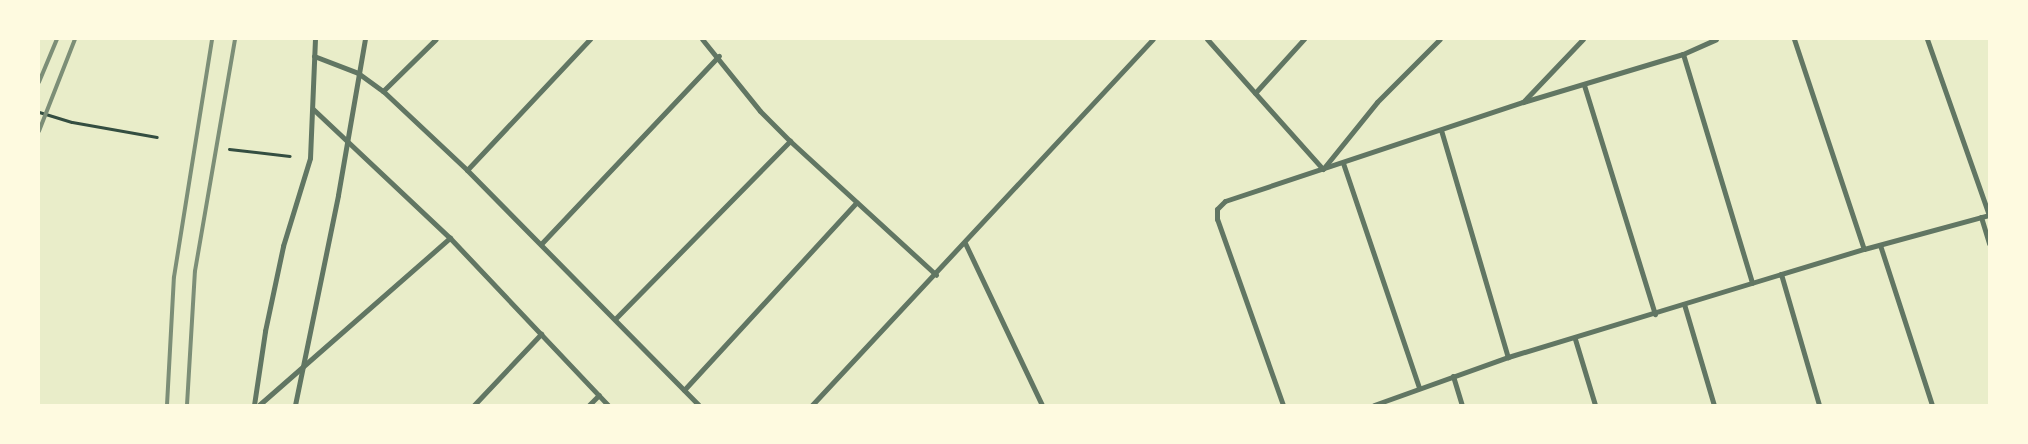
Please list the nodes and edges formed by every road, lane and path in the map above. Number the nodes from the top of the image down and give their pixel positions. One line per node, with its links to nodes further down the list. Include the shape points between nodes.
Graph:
1 (315, 39): 15 (street)
2 (365, 39): 17 (street)
3 (436, 39): 19 (street)
4 (590, 39): 32 (street)
5 (702, 39): 16 (street)
6 (1153, 39): 37 (street)
7 (1207, 39): 20 (street)
8 (1304, 39): 20 (street)
9 (1440, 39): 31 (street, via 1377,102)
10 (1583, 39): 21 (street)
11 (1716, 39): 14 (street)
12 (1794, 39): 41 (street)
13 (1927, 39): 34 (street)
14 (1683, 54): 18 (street); 44 (street)
15 (314, 56): 17 (street); 22 (street)
16 (719, 56): 27 (street, via 760,111); 38 (street)
17 (358, 72): 19 (street); 26 (street)
18 (1584, 85): 21 (street); 46 (street)
19 (383, 91): 32 (street)
20 (1255, 93): 31 (street)
21 (1523, 102): 24 (street)
22 (313, 109): 26 (street); 29 (street)
23 (39, 112): 25 (path, via 72,122)
24 (1441, 130): 30 (street); 50 (street)
25 (157, 137)
26 (349, 140): 36 (street); 51 (street)
27 (790, 141): 33 (street); 47 (street)
28 (228, 148): 29 (path)
29 (310, 158): 56 (street, via 283,246)
30 (1343, 162): 31 (street); 53 (street)
31 (1323, 169): 65 (street, via 1225,201 1217,209 1217,219)
32 (467, 170): 38 (street)
33 (857, 202): 43 (street); 54 (street)
34 (1989, 215): 35 (street)
35 (1980, 217): 39 (street); 40 (street)
36 (450, 238): 48 (street); 51 (street)
37 (965, 243): 43 (street); 64 (street)
38 (541, 244): 47 (street)
39 (1989, 244)
40 (1880, 245): 41 (street); 71 (street)
41 (1864, 249): 42 (street)
42 (1782, 274): 44 (street); 70 (street)
43 (936, 275): 63 (street)
44 (1752, 282): 45 (street)
45 (1684, 304): 46 (street); 69 (street)
46 (1655, 314): 49 (street)
47 (615, 319): 54 (street)
48 (541, 334): 55 (street); 59 (street)
49 (1575, 339): 50 (street); 68 (street)
50 (1508, 357): 52 (street)
51 (301, 370): 57 (street); 58 (street)
52 (1453, 376): 53 (street); 67 (street)
53 (1419, 388): 66 (street)
54 (684, 390): 62 (street)
55 (599, 395): 60 (street); 61 (street)
56 (254, 405)
57 (259, 405)
58 (295, 405)
59 (474, 405)
60 (589, 405)
61 (608, 405)
62 (699, 405)
63 (812, 405)
64 (1042, 405)
65 (1283, 405)
66 (1374, 405)
67 (1462, 405)
68 (1595, 405)
69 (1714, 405)
70 (1820, 405)
71 (1932, 405)

